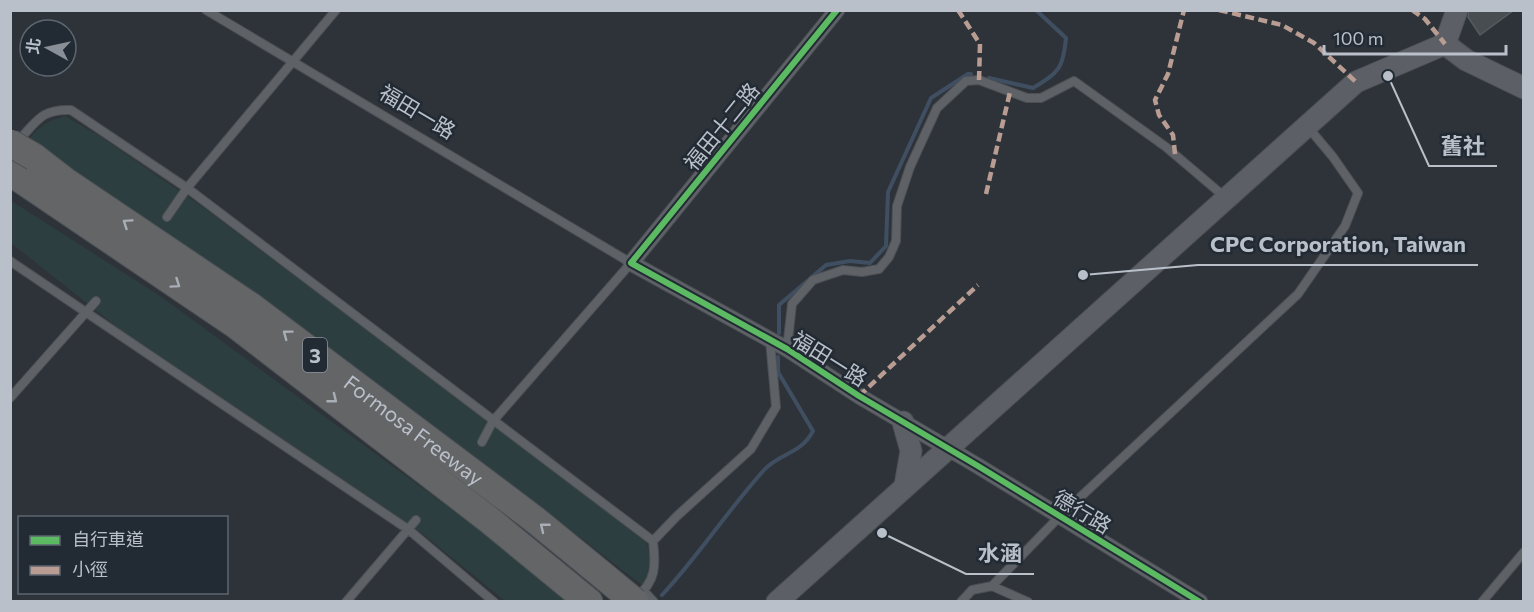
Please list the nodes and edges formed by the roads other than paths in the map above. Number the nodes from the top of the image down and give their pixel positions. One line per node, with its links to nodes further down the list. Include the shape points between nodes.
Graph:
1 (206, 10): 6 (lane, 福田一路)
2 (336, 10): 6 (lane)
3 (837, 10): 15 (street, 福田十二路)
4 (1456, 10): 5 (main road)
5 (1445, 44): 7 (main road, via 1466,60); 8 (main road, via 1356,82)
6 (293, 61): 11 (lane); 15 (lane, 福田一路)
7 (1524, 88)
8 (1307, 126): 12 (main road); 26 (lane, via 1358,193 1345,226 1298,294)
9 (10, 131): 10 (lane)
10 (18, 158): 11 (lane, via 39,118 55,110 71,110); 32 (highway, Formosa Freeway / 3, one-way to 32, via 75,216 236,324); 33 (highway, Formosa Freeway / 3, one-way to 10, bridge, via 252,308 65,182)
11 (187, 188): 13 (lane); 21 (lane)
12 (1227, 199): 19 (lane, via 1166,147 1074,81 1041,99 1027,98 980,80 966,81 937,108 910,166 897,206 896,241 889,257 879,269 843,270 813,280 792,304); 24 (main road)
13 (167, 217)
14 (10, 261): 17 (lane)
15 (631, 263): 18 (street, 福田一路); 21 (lane, 福田十二路)
16 (96, 301): 17 (lane)
17 (86, 310): 20 (lane); 28 (lane)
18 (770, 340): 19 (street, 福田一路); 29 (lane, via 776,407 751,449)
19 (787, 349): 22 (street, 福田一路)
20 (10, 398)
21 (493, 421): 23 (lane, 福田十二路); 29 (lane)
22 (903, 422): 24 (street, 福田一路); 25 (main road, via 911,451)
23 (482, 442)
24 (949, 448): 25 (main road); 26 (street, 德行路)
25 (905, 486): 37 (main road)
26 (1059, 517): 31 (lane); 40 (street, 德行路)
27 (416, 520): 28 (lane)
28 (409, 530): 34 (lane); 35 (lane)
29 (653, 541): 33 (lane, via 656,564 652,578)
30 (1524, 552): 41 (lane)
31 (992, 586): 38 (lane, via 972,590); 39 (lane)
32 (581, 595)
33 (637, 598): 36 (lane)
34 (346, 602)
35 (494, 602)
36 (654, 602)
37 (777, 602)
38 (961, 602)
39 (1028, 602)
40 (1200, 602)
41 (1482, 602)

